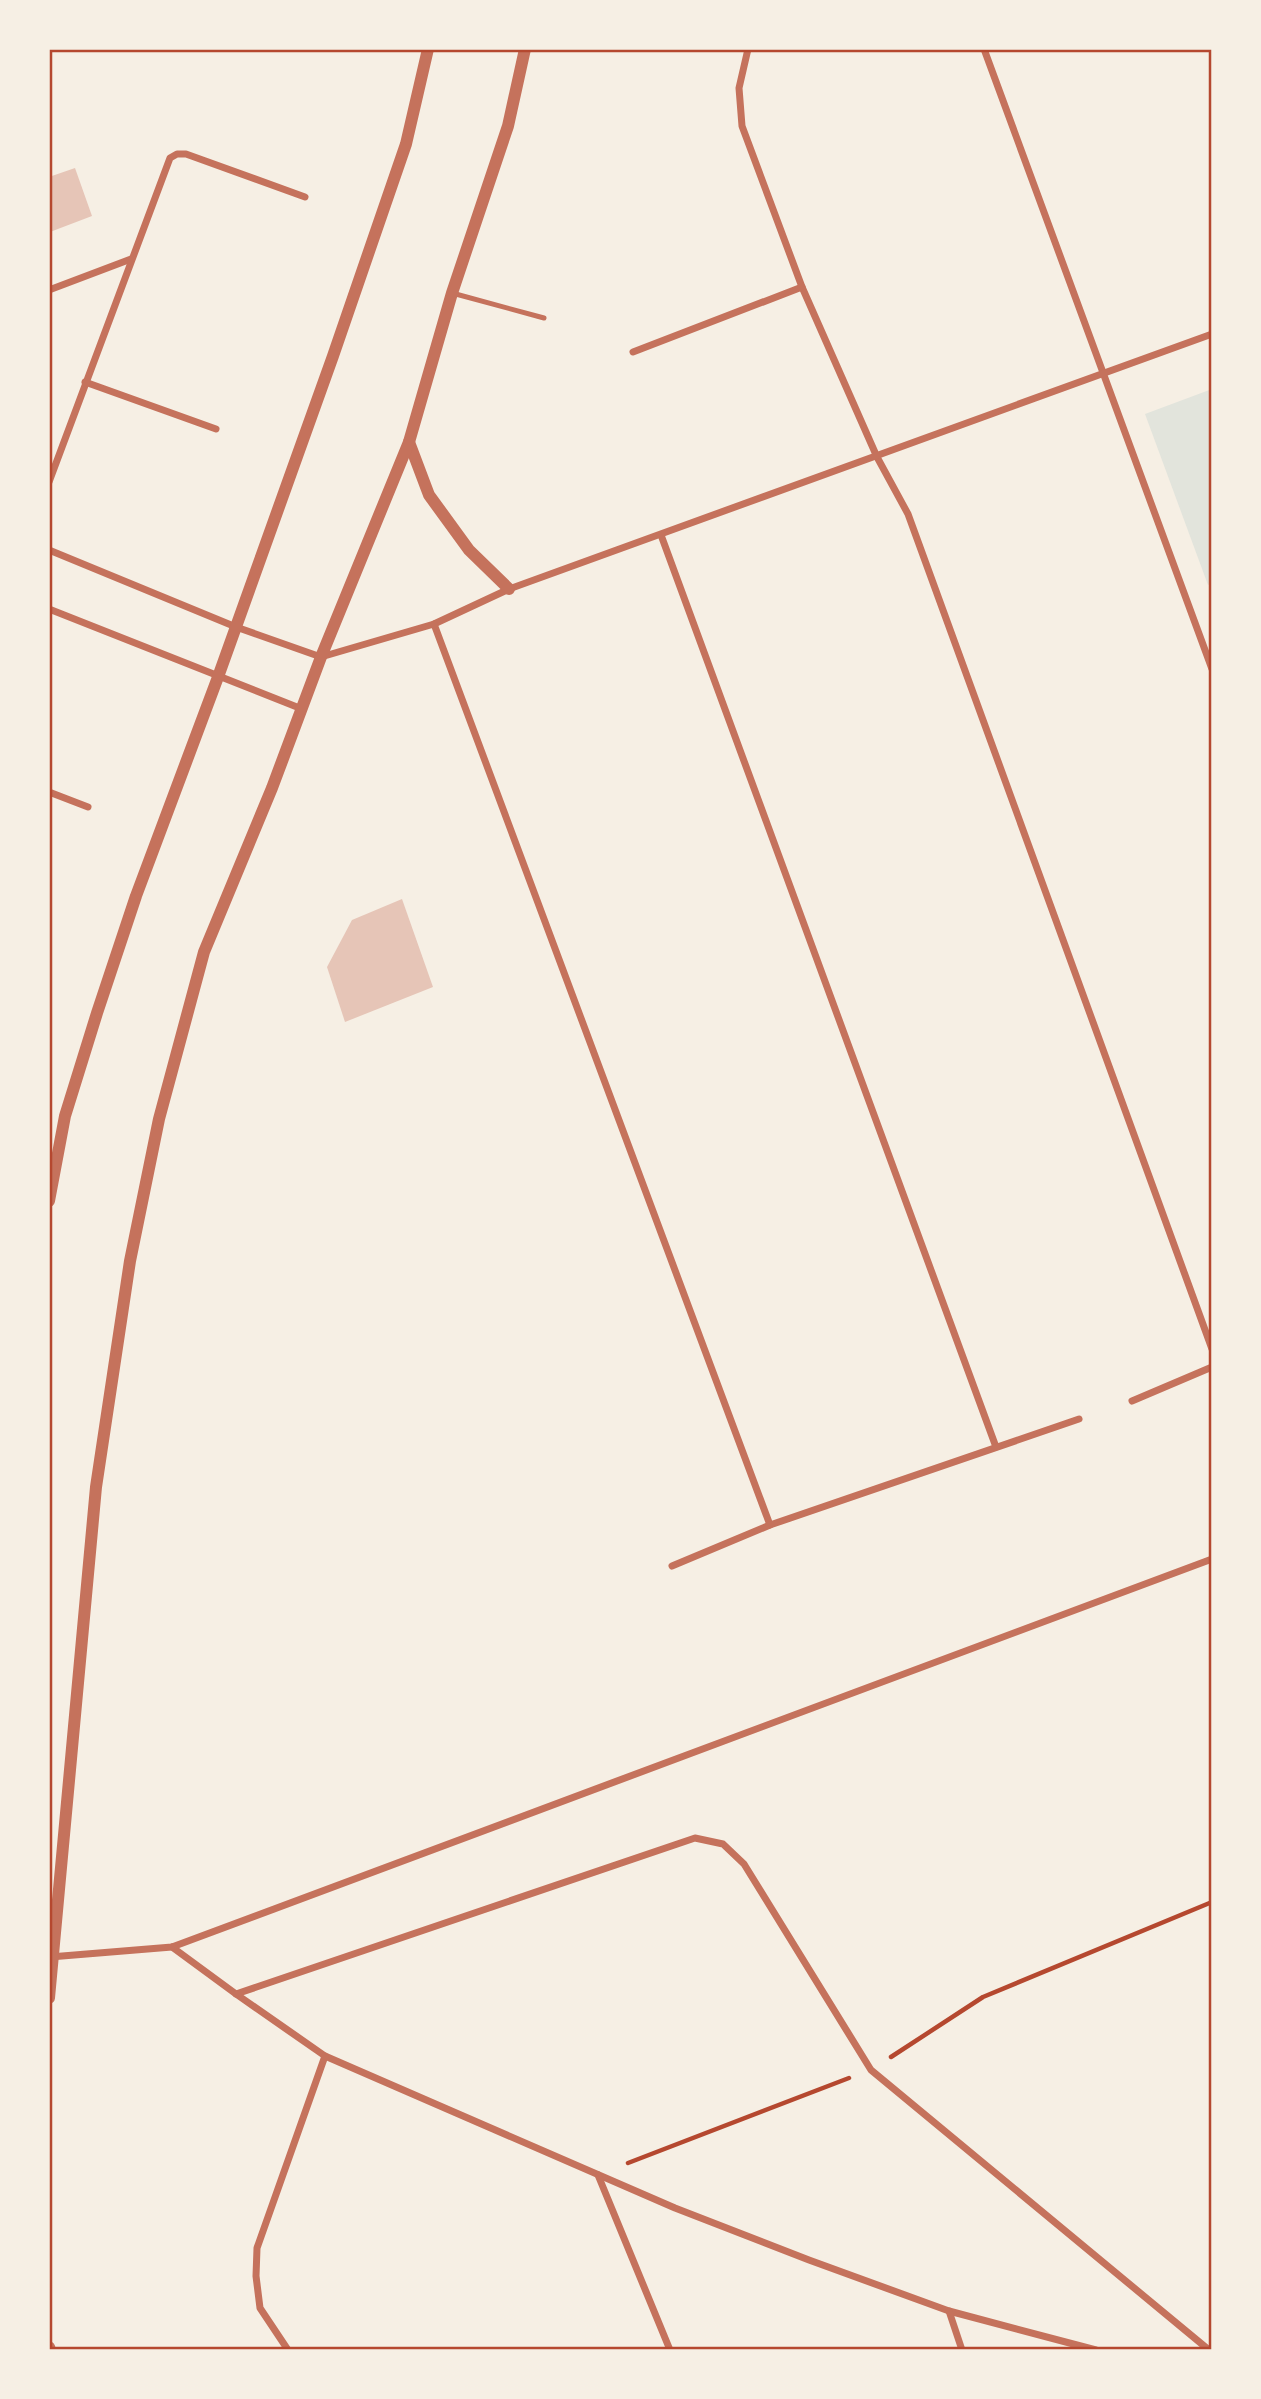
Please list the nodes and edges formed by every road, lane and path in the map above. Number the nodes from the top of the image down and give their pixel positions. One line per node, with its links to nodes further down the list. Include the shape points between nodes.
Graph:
1 (428, 49): 24 (street, via 406,144)
2 (525, 49): 9 (street, via 508,126)
3 (748, 49): 7 (street, via 739,88 742,126)
4 (984, 49): 13 (street)
5 (305, 197): 6 (street, via 177,154 170,158)
6 (131, 259): 8 (street); 14 (street)
7 (802, 287): 12 (street); 17 (street)
8 (49, 290)
9 (452, 293): 10 (lane); 16 (street)
10 (544, 318)
11 (1212, 334): 13 (street)
12 (633, 352)
13 (1104, 372): 17 (street); 26 (street)
14 (85, 382): 15 (street); 18 (street)
15 (216, 429)
16 (409, 442): 21 (street, via 429,495 469,550); 25 (street)
17 (877, 457): 19 (street); 32 (street, via 912,527)
18 (49, 482)
19 (661, 535): 21 (street); 36 (street)
20 (49, 550): 24 (street)
21 (509, 589): 23 (street)
22 (49, 609): 27 (street)
23 (434, 624): 25 (street); 37 (street)
24 (236, 627): 25 (street); 27 (street)
25 (321, 657): 28 (street)
26 (1212, 669)
27 (218, 677): 28 (street); 31 (street, via 97,1013 65,1116)
28 (302, 709): 42 (street, via 204,952 159,1119 130,1261 96,1487)
29 (49, 792): 30 (street)
30 (88, 807)
31 (49, 1201)
32 (1212, 1349)
33 (1212, 1367): 34 (street)
34 (1132, 1401)
35 (1079, 1419): 36 (street)
36 (996, 1447): 37 (street)
37 (770, 1525): 39 (street)
38 (1212, 1559): 41 (street)
39 (672, 1566)
40 (1212, 1902): 46 (path, via 983,1997)
41 (172, 1947): 42 (street); 43 (street)
42 (51, 1957): 44 (street)
43 (236, 1994): 45 (street); 46 (street, via 695,1838 723,1844 744,1864)
44 (49, 1998)
45 (325, 2056): 47 (street); 49 (street, via 257,2248 260,2308)
46 (872, 2070): 47 (path); 53 (street)
47 (598, 2175): 48 (street); 50 (street)
48 (949, 2311): 51 (street); 52 (street)
49 (289, 2350)
50 (670, 2350)
51 (962, 2350)
52 (1096, 2350)
53 (1209, 2350)

